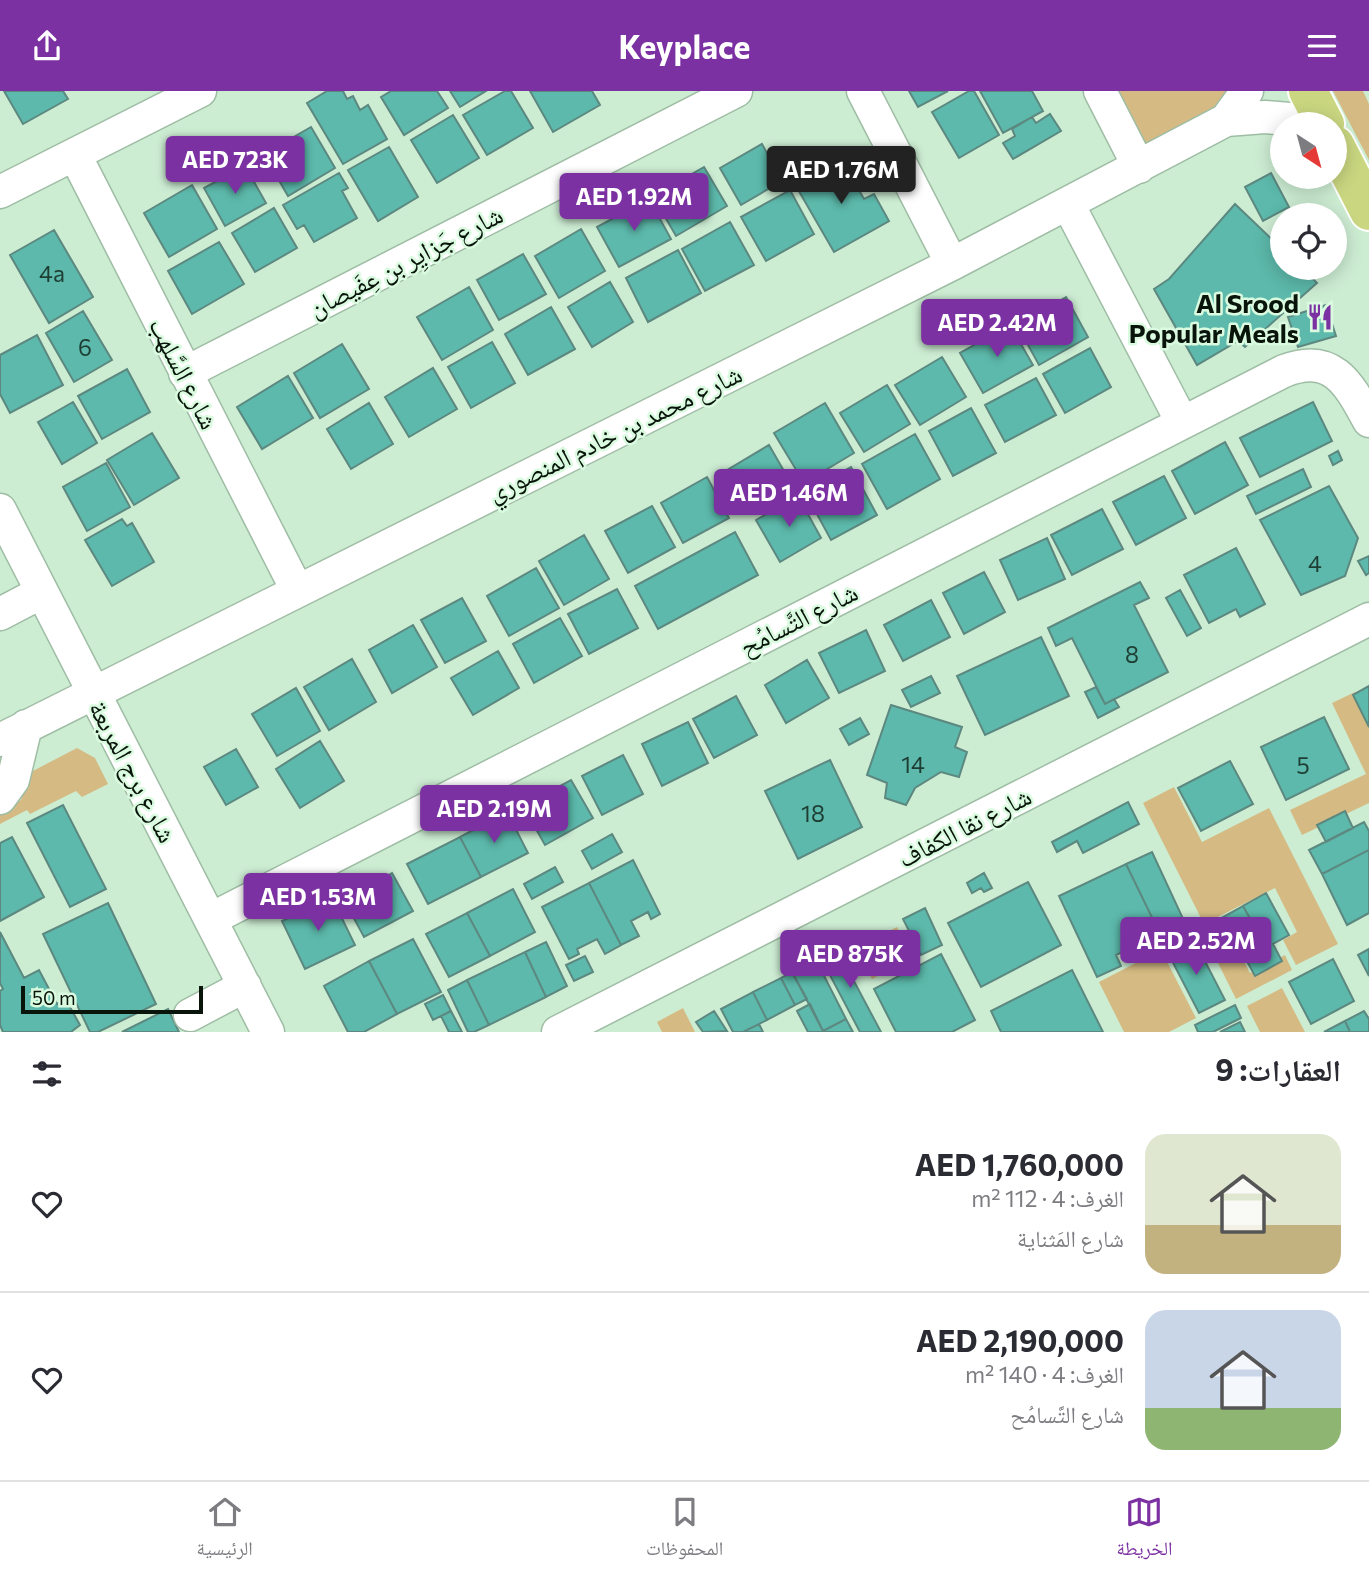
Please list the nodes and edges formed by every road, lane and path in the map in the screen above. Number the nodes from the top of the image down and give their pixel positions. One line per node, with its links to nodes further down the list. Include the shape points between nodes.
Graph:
1 (200, 91): 8 (street)
2 (736, 91): 15 (street, شارع جَزايِر بن عِفَيصان)
3 (863, 91): 14 (street)
4 (1100, 91): 9 (street)
5 (1247, 91): 7 (street, شارع محمد بن خادم المنصوري)
6 (1270, 117): 7 (street, شارع محمد بن خادم المنصوري)
7 (1226, 120): 9 (street, شارع محمد بن خادم المنصوري)
8 (75, 155): 11 (street); 15 (street, شارع السَّلهب)
9 (1139, 167): 12 (street, شارع محمد بن خادم المنصوري)
10 (1348, 170): 13 (main road)
11 (0, 191)
12 (1068, 204): 14 (street, شارع محمد بن خادم المنصوري); 17 (street)
13 (1369, 211)
14 (952, 264): 19 (street, شارع محمد بن خادم المنصوري)
15 (185, 373): 19 (street, شارع السَّلهب)
16 (1369, 421): 17 (street, شارع التَّسامُح, via 1345,380 1310,365 1284,371)
17 (1182, 422): 26 (street, شارع التَّسامُح)
18 (0, 510): 20 (street, شارع برج المربعة)
19 (297, 590): 23 (street, شارع محمد بن خادم المنصوري)
20 (42, 592): 21 (street); 23 (street, شارع برج المربعة)
21 (0, 614)
22 (1369, 619): 30 (street, شارع نقا الكفاف)
23 (92, 692): 24 (street, شارع محمد بن خادم المنصوري); 26 (street, شارع برج المربعة)
24 (13, 733): 25 (street, via 13,779)
25 (0, 798)
26 (211, 919): 27 (street, شارع برج المربعة)
27 (245, 986): 28 (street); 29 (street, شارع برج المربعة)
28 (190, 1015)
29 (268, 1032)
30 (558, 1032)

